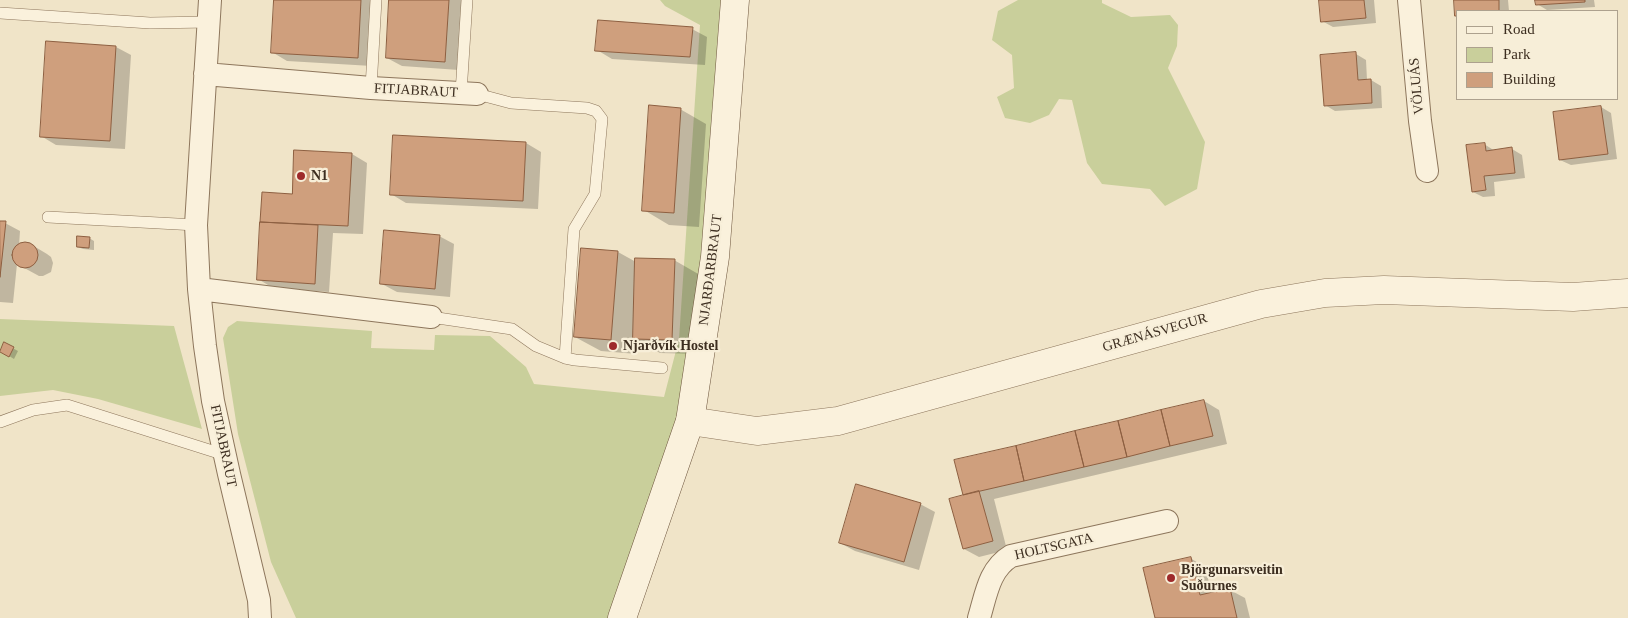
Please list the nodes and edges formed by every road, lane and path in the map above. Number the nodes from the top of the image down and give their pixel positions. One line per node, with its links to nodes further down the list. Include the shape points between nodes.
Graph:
1 (376, 0): 8 (lane)
2 (467, 0): 9 (lane)
3 (735, 0): 18 (street, NJARÐARBRAUT, via 715,257)
4 (1409, 0): 10 (street, VÖLUÁS)
5 (209, 11): 6 (lane, via 150,23); 7 (street, FITJABRAUT)
6 (0, 13)
7 (205, 74): 8 (street, FITJABRAUT); 12 (street, FITJABRAUT)
8 (371, 88): 9 (street, FITJABRAUT)
9 (469, 94): 16 (lane, via 511,103 588,108 596,111 602,119 595,194 574,229)
10 (1427, 171)
11 (48, 217): 12 (lane)
12 (196, 225): 13 (street, FITJABRAUT)
13 (199, 289): 15 (street); 20 (street, FITJABRAUT, via 213,401)
14 (1628, 293): 18 (street, GRÆNÁSVEGUR, via 1573,297 1384,290 1325,293 1261,304 838,421 757,431)
15 (432, 317): 16 (lane, via 512,329 536,346)
16 (565, 358): 17 (lane)
17 (662, 368)
18 (690, 421): 23 (street, NJARÐARBRAUT)
19 (0, 422): 20 (lane, via 33,410 67,404)
20 (225, 456): 22 (street, FITJABRAUT)
21 (1167, 521): 24 (street, HOLTSGATA, via 1011,556 994,572)
22 (263, 612)
23 (622, 618)
24 (979, 618)

